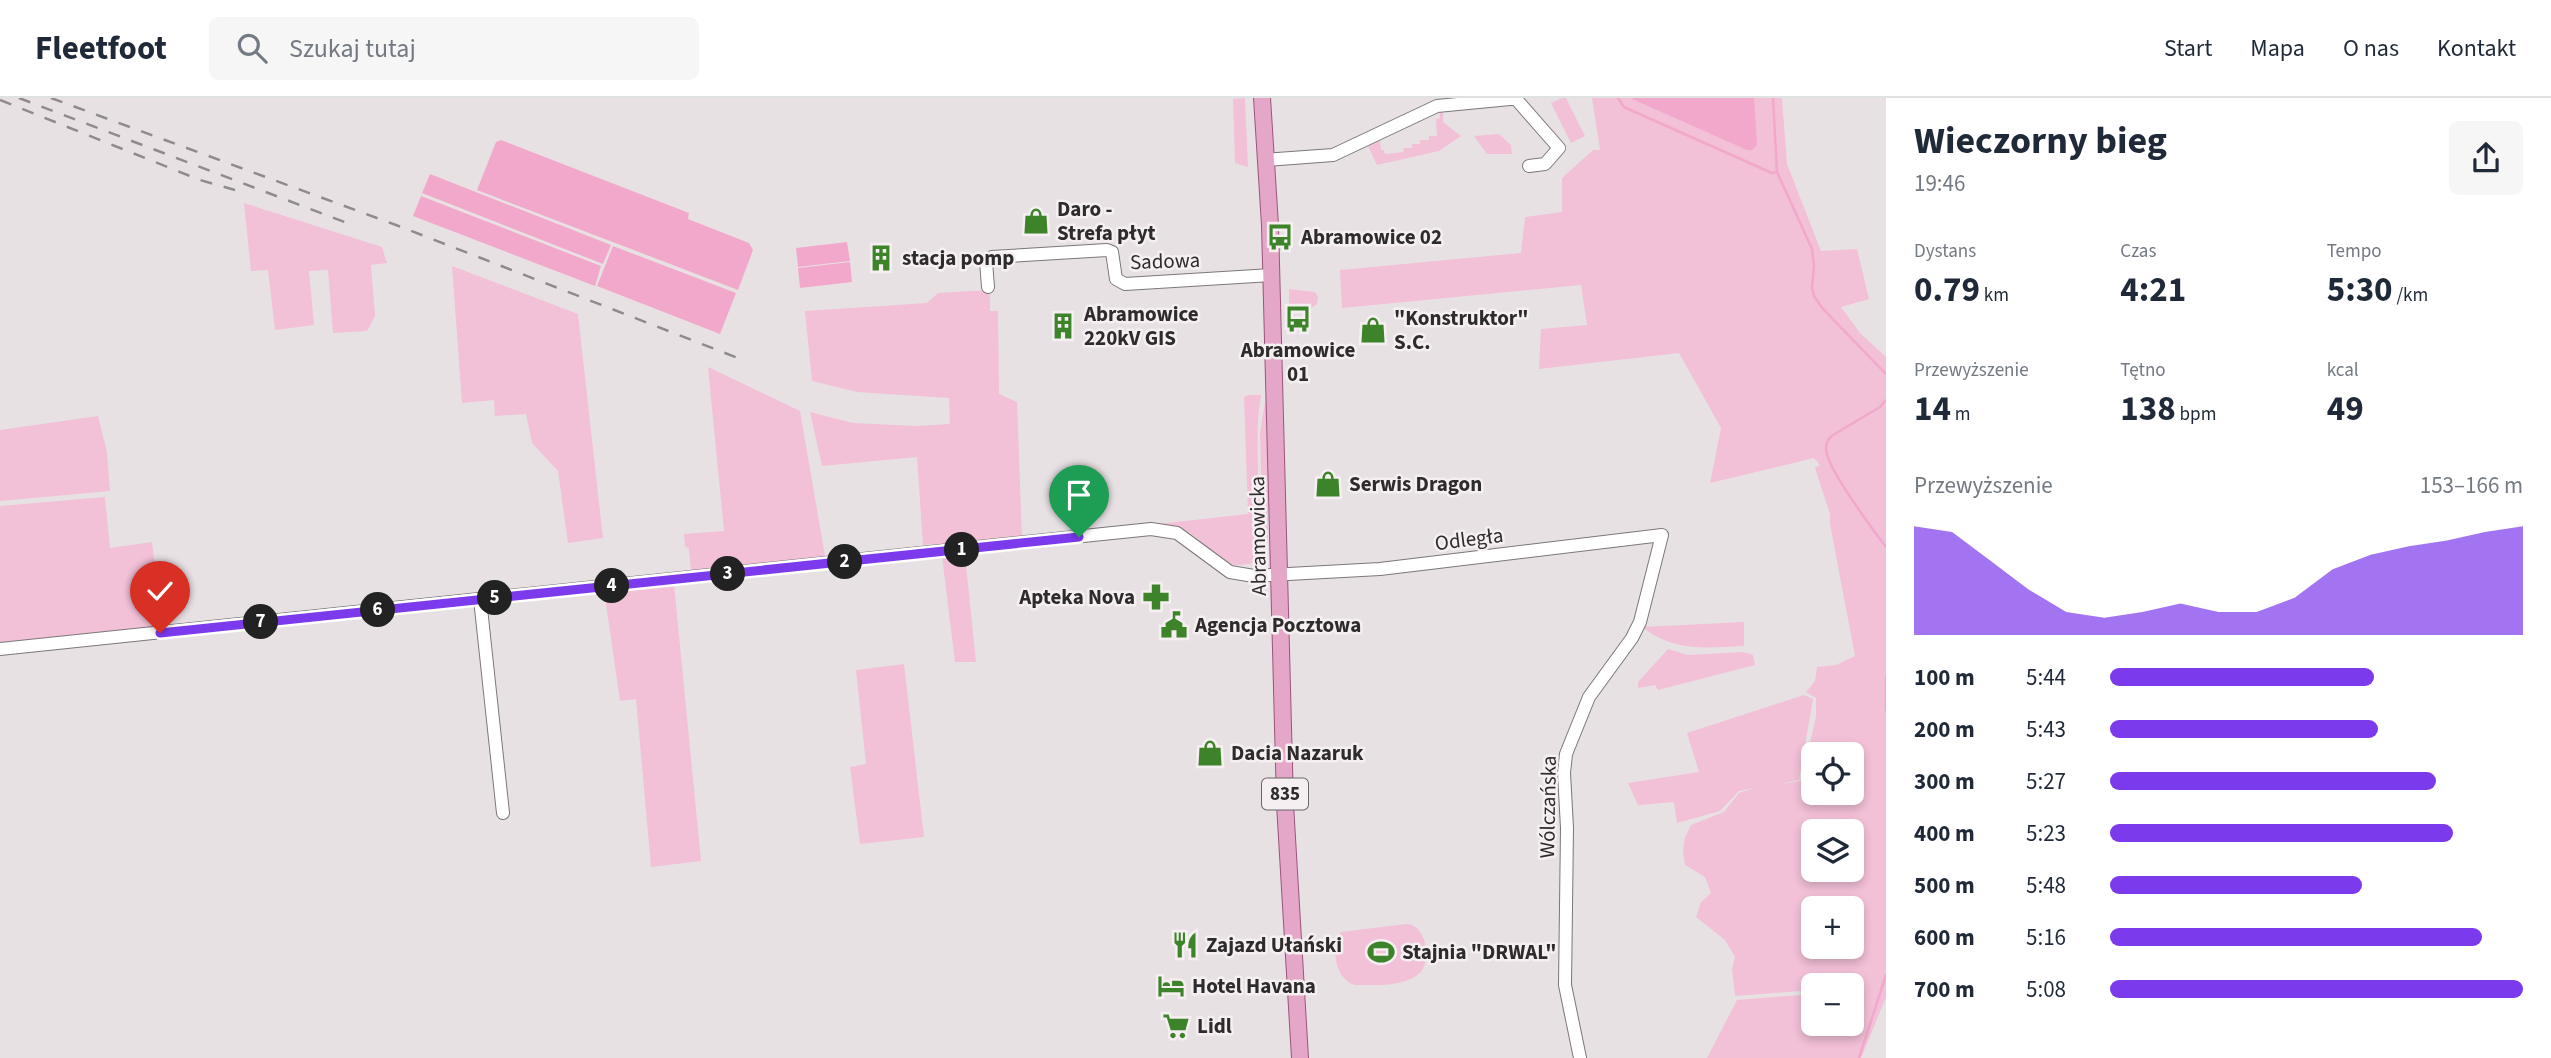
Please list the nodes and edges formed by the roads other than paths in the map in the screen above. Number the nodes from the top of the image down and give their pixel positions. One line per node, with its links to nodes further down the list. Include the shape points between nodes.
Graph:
1 (1262, 98): 3 (main road, Abramowicka / 835)
2 (1516, 99): 3 (street, via 1437,106 1333,155); 4 (street, via 1559,148 1545,164)
3 (1265, 160): 5 (main road, Abramowicka / 835)
4 (1529, 166)
5 (1272, 275): 6 (street, Sadowa, via 1125,284 1116,279 1112,252 1107,250 992,257 986,262); 8 (main road, Abramowicka / 835)
6 (988, 288)
7 (1662, 535): 8 (street, Odległa); 13 (street, Wólczańska, via 1640,622 1589,697 1566,754 1565,985)
8 (1280, 576): 9 (street, Odległa, via 1230,572 1181,536 1155,529); 12 (main road, Abramowicka / 835, via 1285,814)
9 (480, 599): 10 (street, Odległa); 11 (street)
10 (0, 649)
11 (503, 813)
12 (1300, 1058)
13 (1580, 1058)

